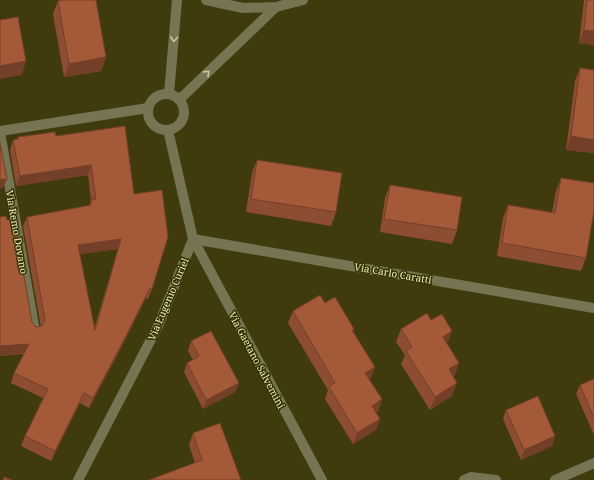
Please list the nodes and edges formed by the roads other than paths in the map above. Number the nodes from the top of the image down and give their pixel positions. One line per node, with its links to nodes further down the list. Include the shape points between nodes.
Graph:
1 (178, 0): 5 (street, one-way to 5)
2 (206, 0): 4 (street, via 243,8)
3 (303, 0): 4 (street)
4 (276, 7): 6 (street, one-way to 4)
5 (169, 94): 6 (street); 7 (street, via 158,96)
6 (179, 100): 8 (street, via 183,110 181,120 178,125)
7 (148, 108): 8 (street, via 152,124 162,130); 9 (street)
8 (168, 130): 10 (street)
9 (0, 132): 12 (street, Via Remo Dovano)
10 (193, 239): 11 (street, Via Carlo Caratti); 14 (street, Via Eugenio Curiel, via 159,324); 15 (street, Via Gaetano Salvemini)
11 (594, 308)
12 (35, 331)
13 (594, 463): 18 (street)
14 (78, 480)
15 (322, 480)
16 (464, 480): 17 (street, via 471,477)
17 (496, 480)
18 (554, 480)

